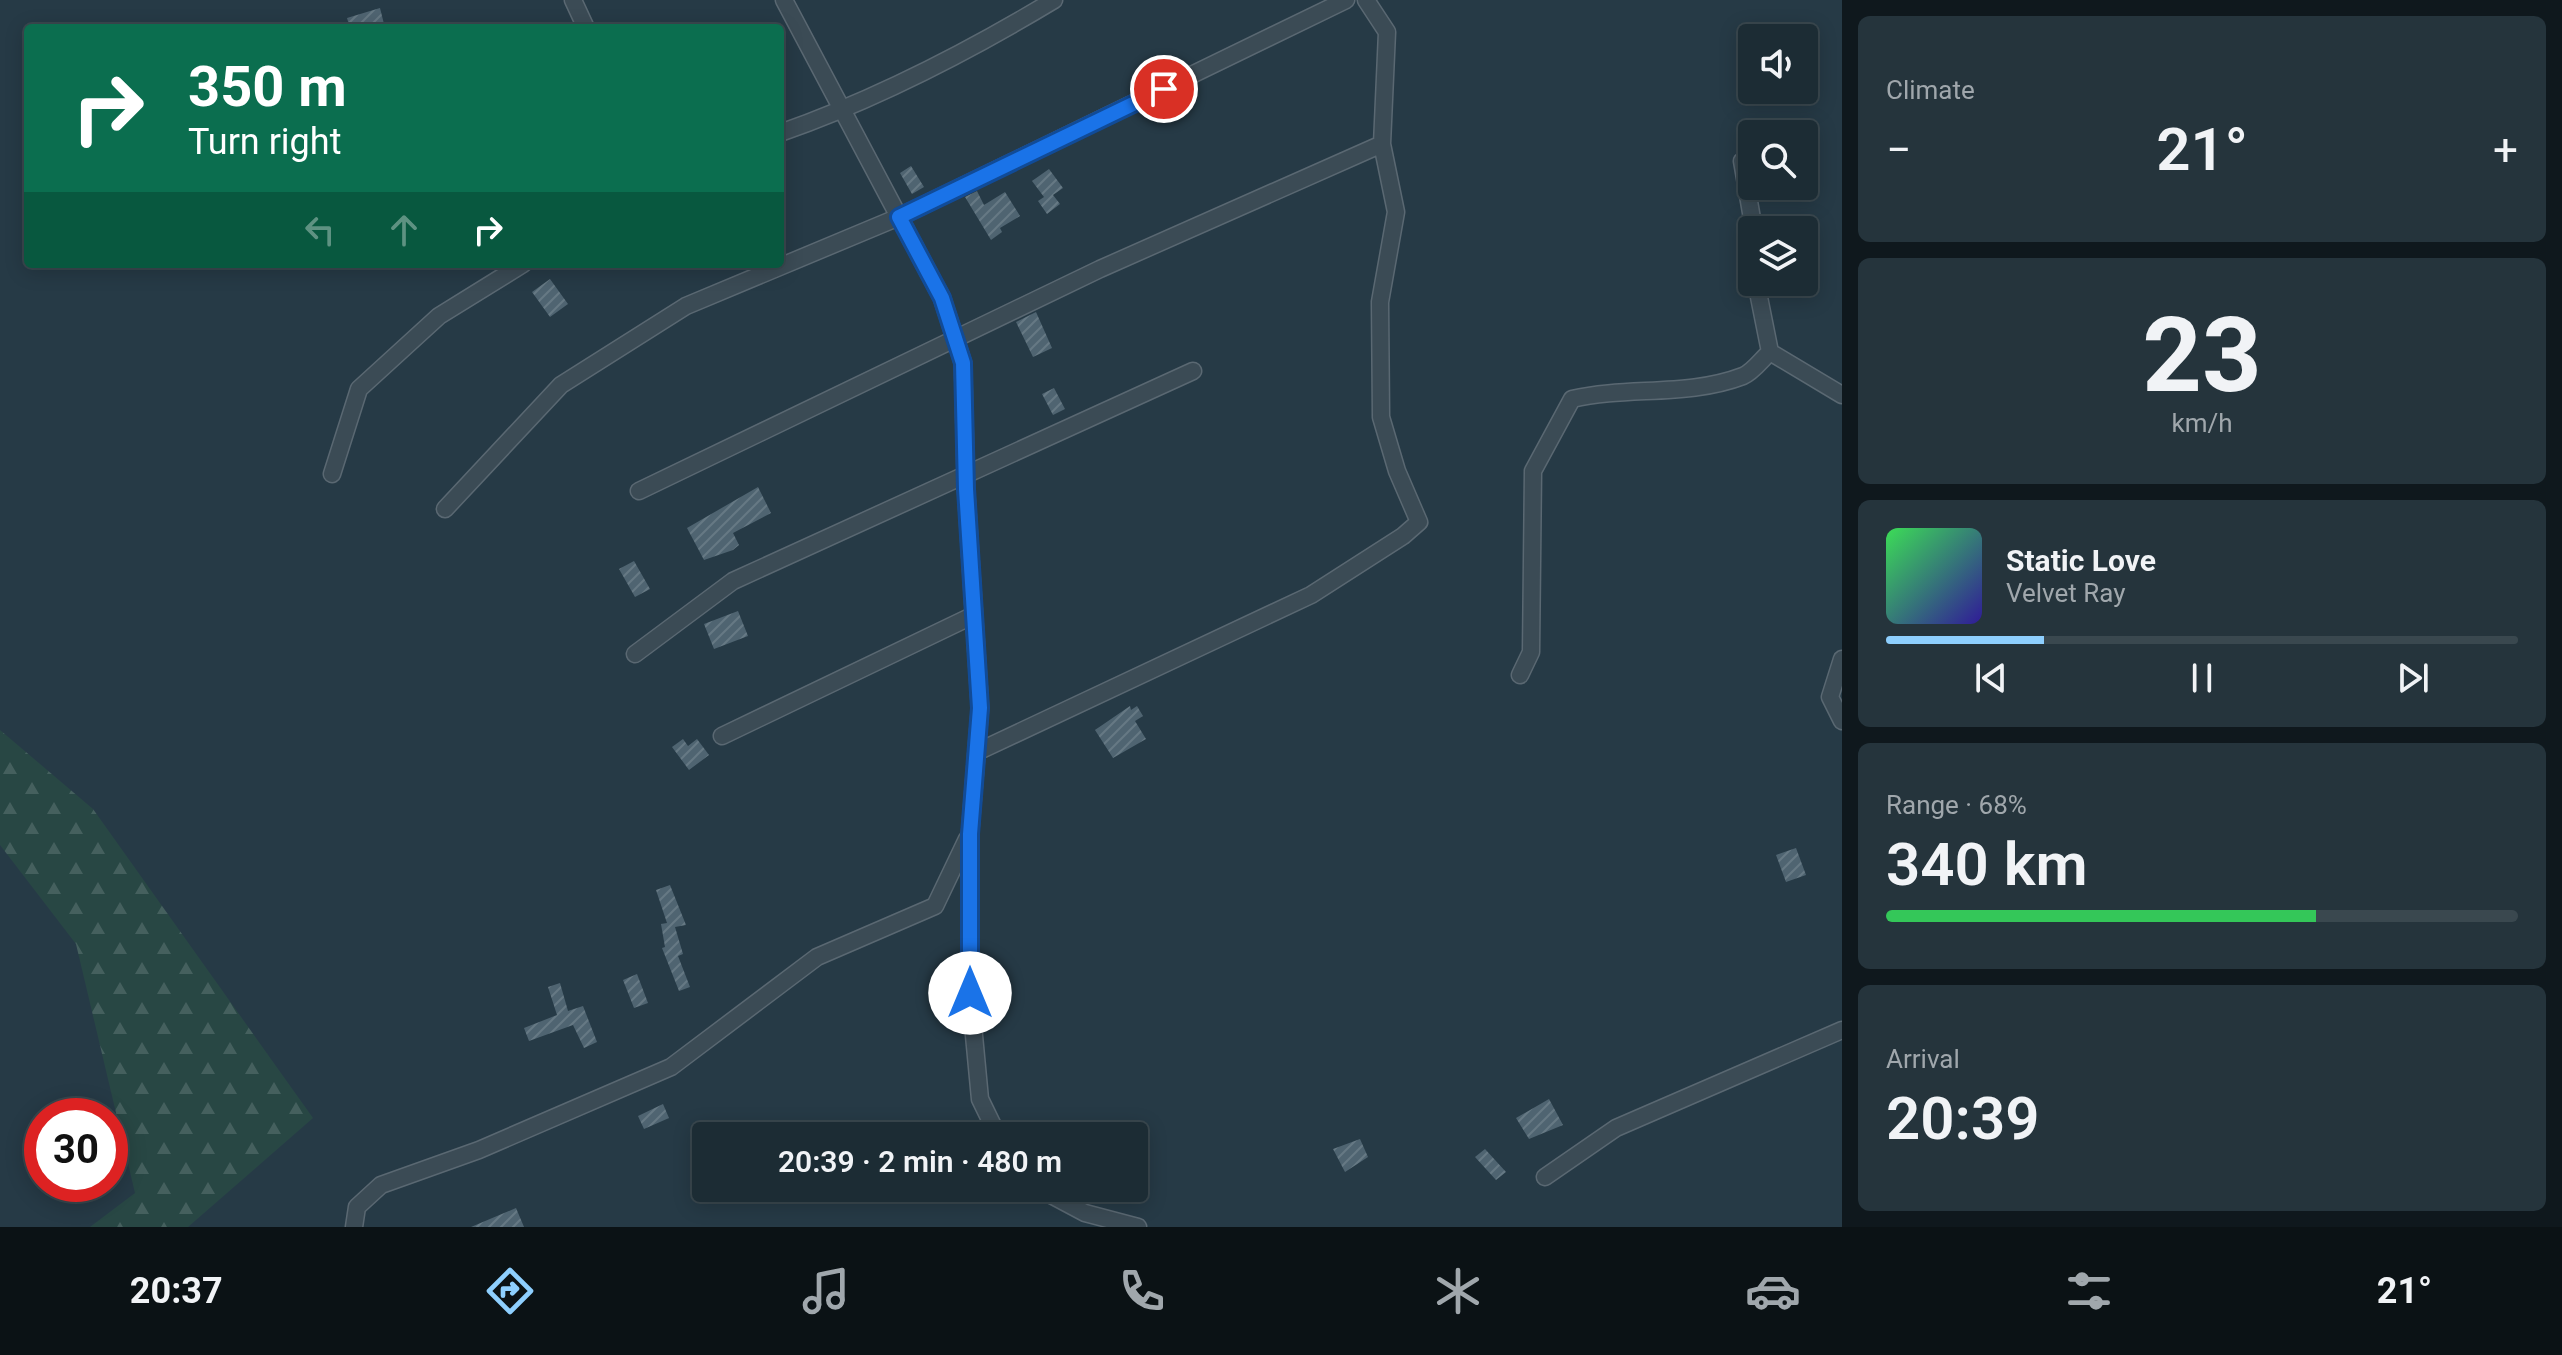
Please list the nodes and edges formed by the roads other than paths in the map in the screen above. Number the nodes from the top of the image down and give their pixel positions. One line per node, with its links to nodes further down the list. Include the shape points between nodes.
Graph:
1 (573, 0): 6 (street)
2 (784, 0): 7 (street)
3 (1054, 0): 7 (street, via 968,52)
4 (1346, 0): 10 (street)
5 (1366, 0): 9 (street, via 1387,32)
6 (584, 24)
7 (842, 111): 8 (street); 10 (street)
8 (784, 132)
9 (1382, 144): 15 (street); 29 (street, via 1396,212 1380,302 1381,417 1419,522 1311,595)
10 (899, 217): 11 (street); 15 (street, via 942,298)
11 (784, 265)
12 (517, 268): 19 (street, via 439,316 359,389)
13 (777, 268): 22 (street, via 686,306 561,385)
14 (1759, 296): 16 (street)
15 (955, 338): 20 (street, via 963,363); 21 (street)
16 (1770, 352): 18 (street); 26 (street, via 1746,375 1681,390 1607,391 1572,399 1533,471 1531,652)
17 (1193, 371): 20 (street)
18 (1842, 395)
19 (332, 474)
20 (966, 476): 23 (street); 24 (street, via 733,581)
21 (639, 491)
22 (445, 509)
23 (974, 615): 28 (street); 29 (street)
24 (635, 654)
25 (1842, 659): 27 (street, via 1830,697)
26 (1520, 675)
27 (1842, 721)
28 (722, 736)
29 (977, 752): 30 (street)
30 (970, 834): 32 (street, via 970,993 980,1099); 35 (street, via 935,906 817,957 671,1067 479,1150 381,1185 357,1207)
31 (1842, 1030): 33 (street, via 1616,1128)
32 (991, 1122)
33 (1545, 1177)
34 (1064, 1202): 36 (street)
35 (354, 1227)
36 (1138, 1227)

